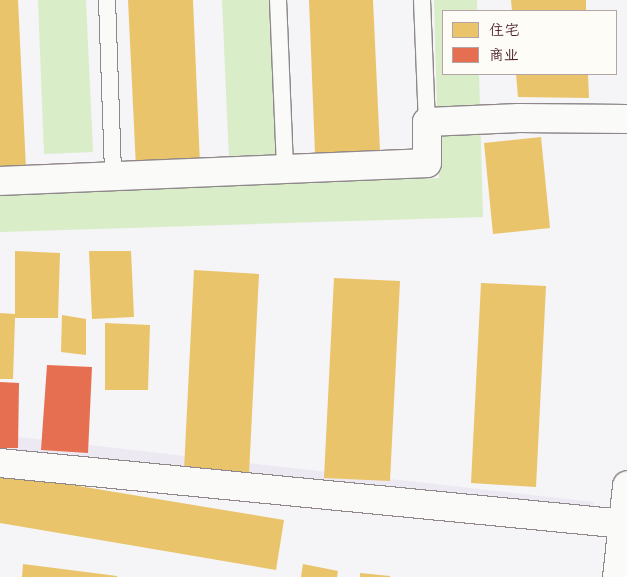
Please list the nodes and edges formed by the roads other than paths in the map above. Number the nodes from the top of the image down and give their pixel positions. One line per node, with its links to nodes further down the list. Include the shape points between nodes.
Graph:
1 (107, 0): 7 (lane)
2 (278, 0): 6 (lane)
3 (422, 0): 5 (lane)
4 (627, 119): 5 (street, via 519,118)
5 (427, 122): 6 (street, via 427,163)
6 (285, 169): 7 (street)
7 (113, 176): 8 (street)
8 (0, 181)
9 (0, 463): 11 (street)
10 (627, 486): 11 (street)
11 (624, 524): 12 (street)
12 (617, 577)

